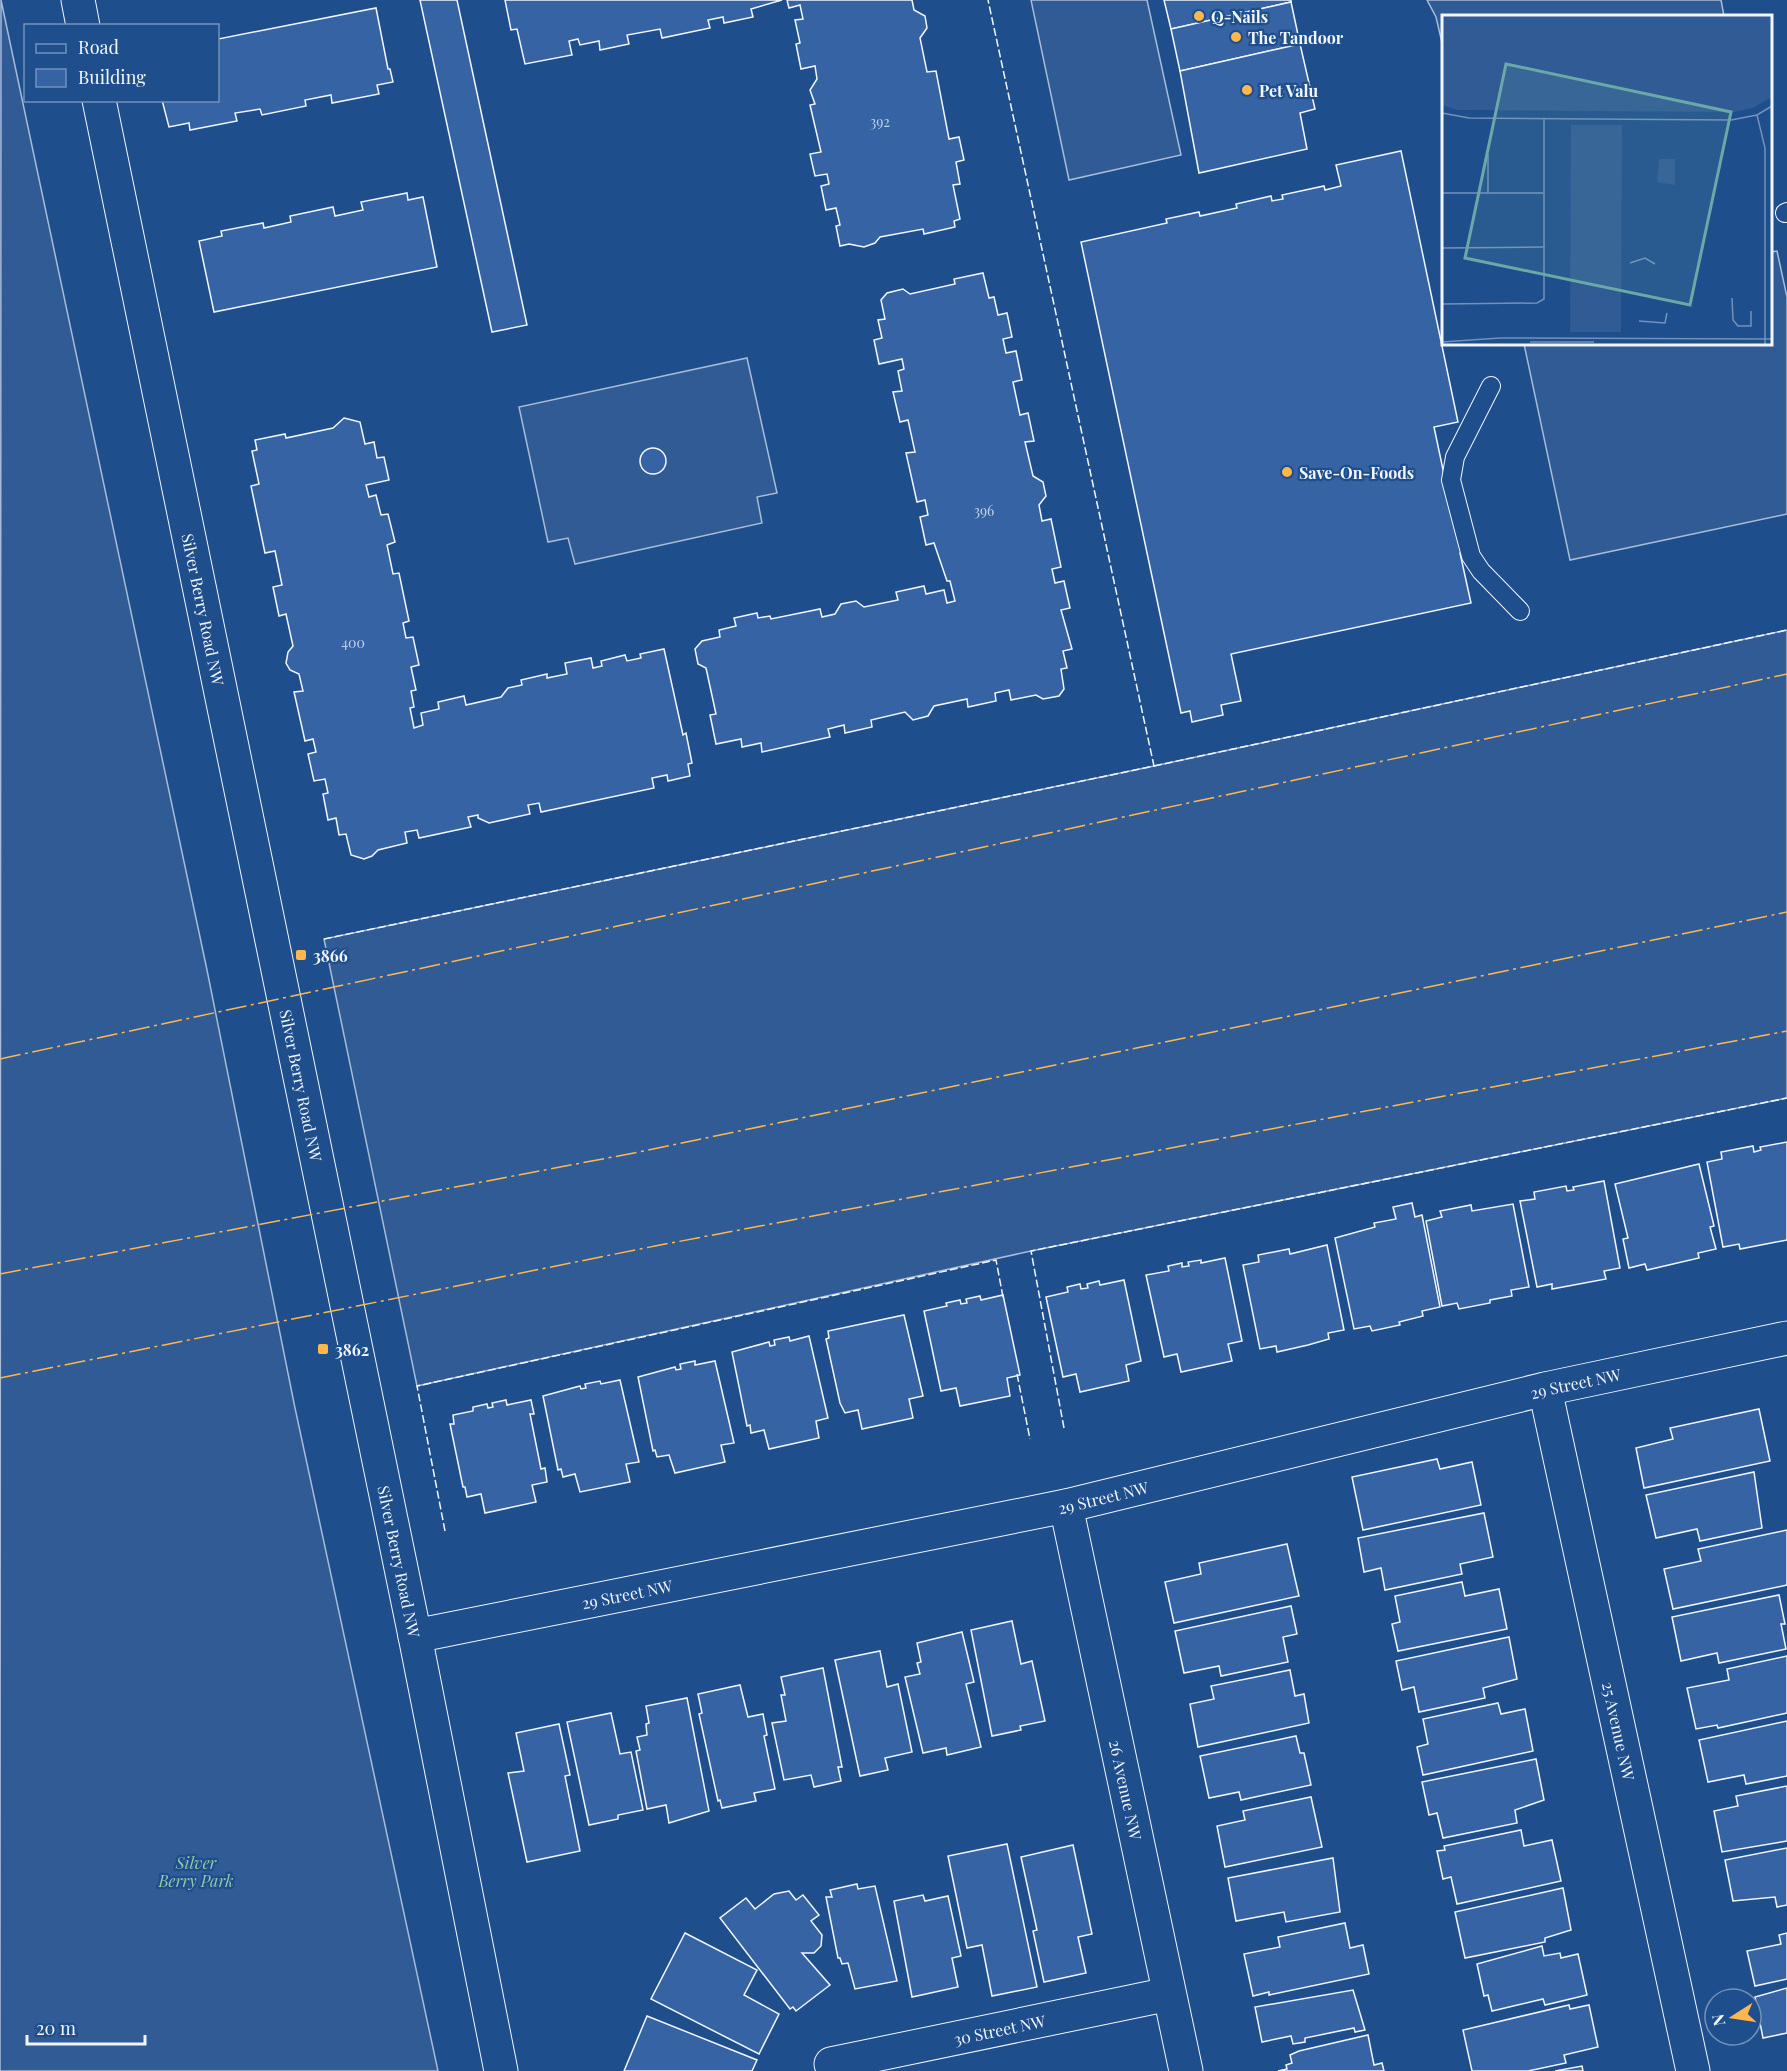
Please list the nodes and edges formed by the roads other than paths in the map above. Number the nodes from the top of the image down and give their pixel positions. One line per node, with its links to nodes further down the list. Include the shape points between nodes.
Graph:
1 (78, 0): 2 (street)
2 (83, 24)
3 (99, 102): 9 (street, Silver Berry Road NW)
4 (1491, 386): 5 (lane, via 1455,457 1451,480 1471,556)
5 (1520, 611)
6 (1787, 1338): 7 (street, 29 Street NW)
7 (1545, 1389): 8 (street, 29 Street NW); 14 (street, 25 Avenue NW)
8 (1066, 1506): 9 (street, 29 Street NW); 10 (street, 26 Avenue NW)
9 (415, 1636): 12 (street, Silver Berry Road NW)
10 (1169, 1994): 11 (street, 30 Street NW); 13 (street, 26 Avenue NW)
11 (831, 2064)
12 (501, 2071)
13 (1186, 2071)
14 (1693, 2071)

